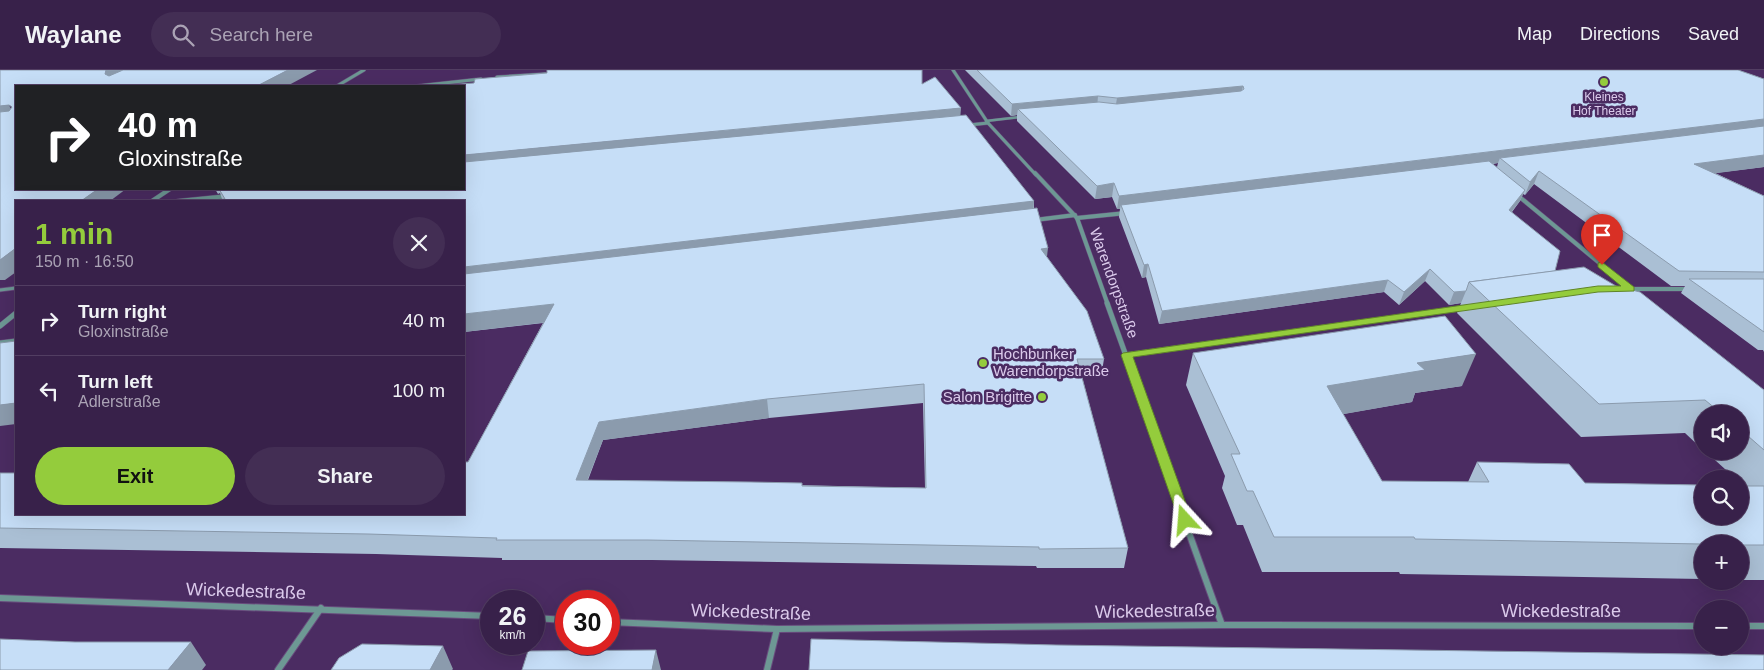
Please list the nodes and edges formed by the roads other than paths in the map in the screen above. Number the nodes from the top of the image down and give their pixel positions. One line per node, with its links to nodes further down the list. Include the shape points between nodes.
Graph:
1 (364, 70): 7 (street)
2 (953, 70): 10 (street, Warendorpstraße)
3 (523, 72): 4 (street); 5 (street)
4 (552, 73)
5 (494, 78)
6 (484, 79): 8 (street)
7 (339, 85)
8 (427, 85)
9 (1023, 117): 10 (lane)
10 (987, 122): 11 (street); 18 (street, Warendorpstraße)
11 (968, 125)
12 (1510, 188): 22 (street)
13 (168, 190): 15 (street)
14 (233, 196): 16 (street)
15 (154, 200)
16 (189, 200)
17 (1136, 211): 18 (street)
18 (1076, 217): 19 (street); 31 (street, Warendorpstraße)
19 (1025, 221)
20 (15, 288): 24 (lane)
21 (1614, 289): 22 (street)
22 (1630, 289): 23 (street); 25 (street)
23 (1697, 289)
24 (0, 290)
25 (1638, 295)
26 (1470, 307): 31 (street)
27 (15, 314): 28 (street)
28 (0, 326)
29 (15, 341): 30 (street)
30 (0, 342)
31 (1127, 355): 36 (street, Warendorpstraße)
32 (0, 598): 33 (street, Wickedestraße)
33 (320, 608): 34 (street, Wickedestraße); 41 (street)
34 (480, 615)
35 (620, 622): 40 (street, Wickedestraße)
36 (1222, 625): 37 (street, Wickedestraße); 40 (street, Wickedestraße)
37 (1694, 626)
38 (1749, 626): 39 (street)
39 (1764, 626)
40 (777, 629): 42 (street)
41 (278, 670)
42 (767, 670)

